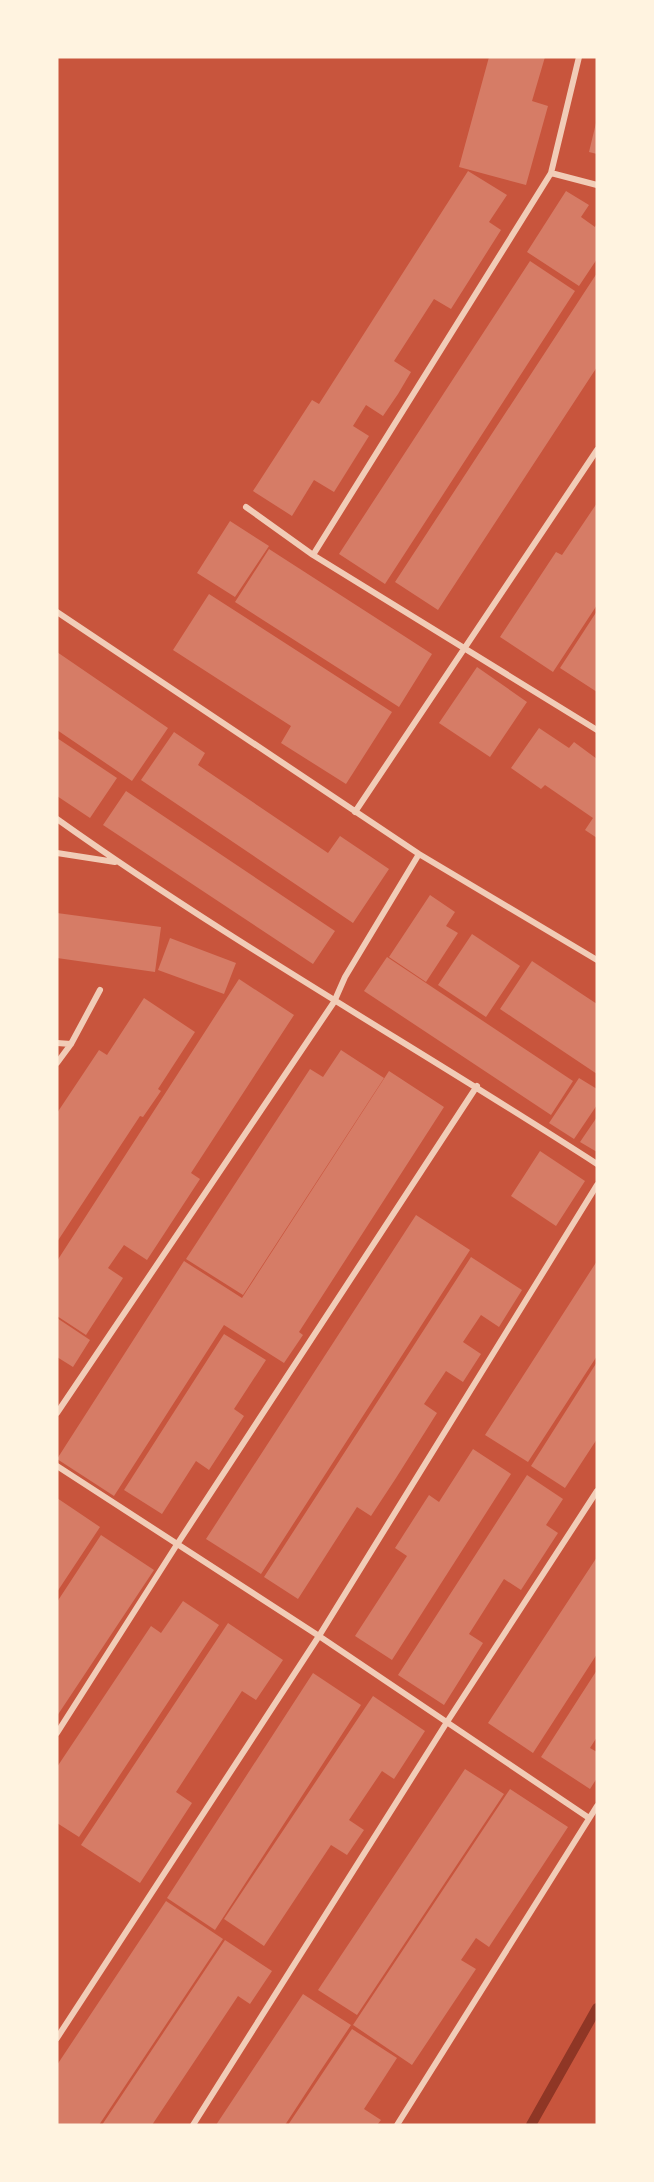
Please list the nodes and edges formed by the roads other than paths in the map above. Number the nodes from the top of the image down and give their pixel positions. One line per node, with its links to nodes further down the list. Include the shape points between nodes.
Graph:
1 (579, 57): 2 (street)
2 (551, 173): 3 (street); 6 (street)
3 (597, 185)
4 (597, 450): 8 (street)
5 (246, 507): 6 (street)
6 (313, 555): 8 (street)
7 (57, 612): 10 (street)
8 (465, 649): 9 (street); 10 (street)
9 (597, 730)
10 (355, 812): 13 (street)
11 (57, 819): 14 (street)
12 (57, 853): 14 (street)
13 (419, 854): 15 (street); 17 (street)
14 (118, 863): 17 (street)
15 (597, 960)
16 (100, 990): 19 (street)
17 (334, 1002): 21 (street); 24 (street)
18 (57, 1043): 19 (street)
19 (71, 1044): 20 (street)
20 (57, 1063)
21 (477, 1086): 22 (street); 27 (street)
22 (597, 1164)
23 (597, 1185): 28 (street)
24 (57, 1413)
25 (57, 1466): 27 (street)
26 (597, 1491): 29 (street)
27 (176, 1546): 28 (street); 30 (street)
28 (319, 1636): 29 (street); 33 (street)
29 (447, 1722): 32 (street); 34 (street)
30 (57, 1733)
31 (597, 1806): 32 (street)
32 (589, 1818): 35 (street)
33 (57, 2038)
34 (193, 2125)
35 (397, 2125)

